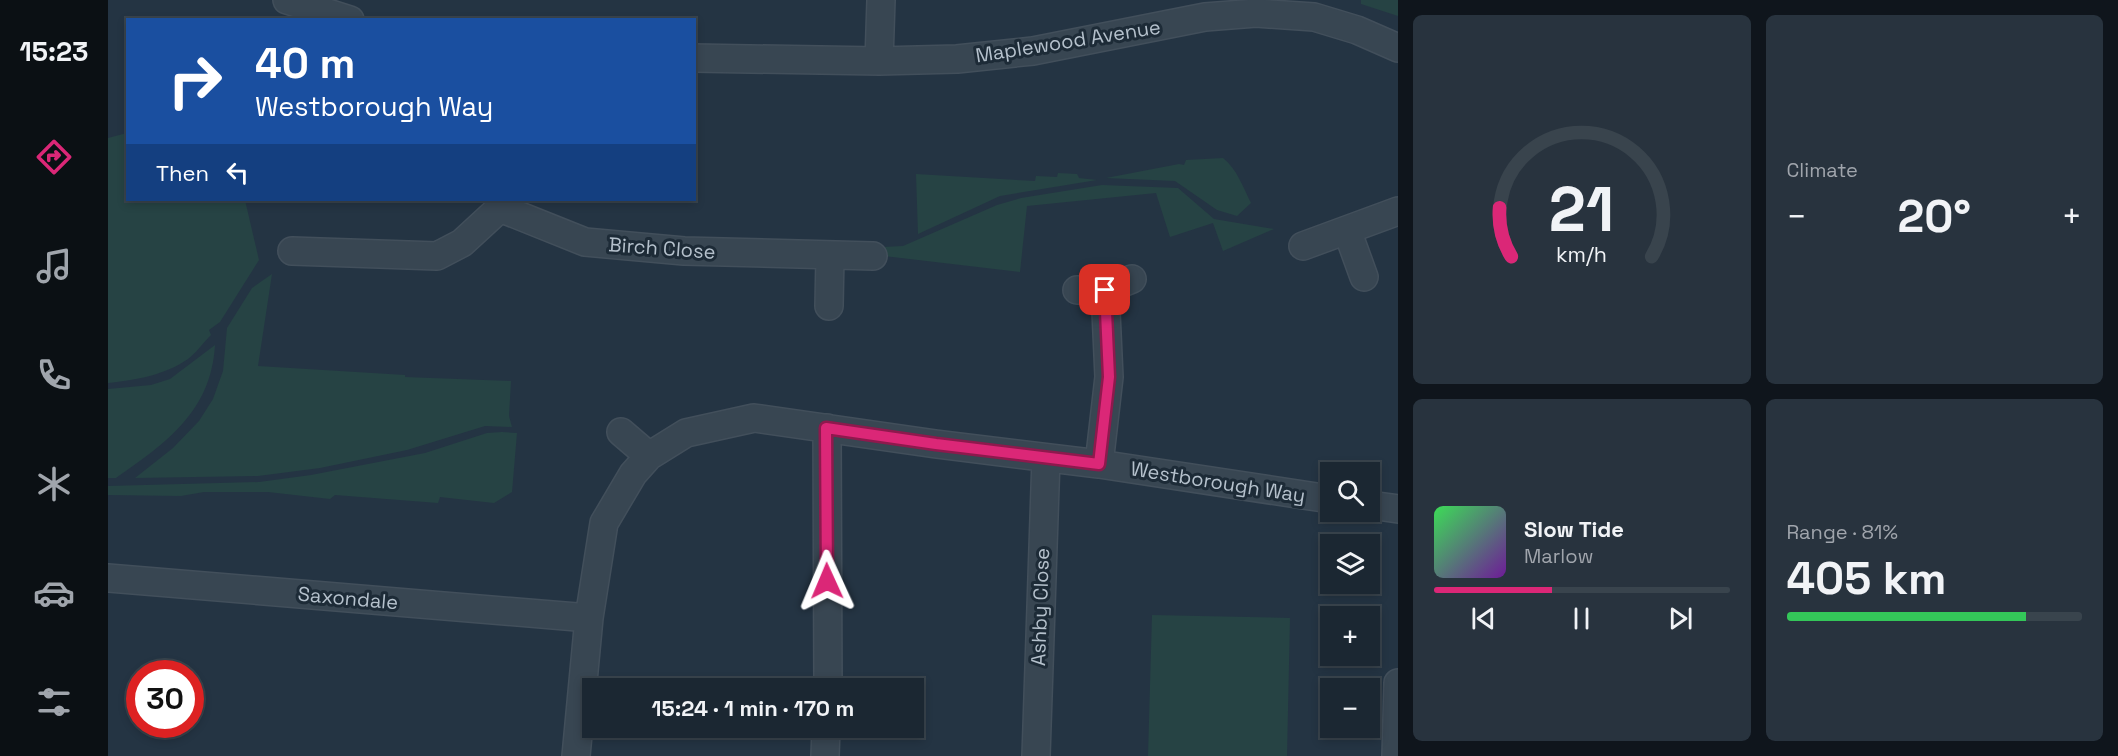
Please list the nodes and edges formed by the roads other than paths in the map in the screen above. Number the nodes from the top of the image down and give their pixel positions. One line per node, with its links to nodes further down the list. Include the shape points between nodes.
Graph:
1 (287, 0): 4 (street)
2 (881, 0): 7 (street)
3 (1256, 6): 5 (street, Maplewood Avenue, via 1314,17); 7 (street, Maplewood Avenue, via 1033,51 957,59)
4 (344, 18)
5 (1398, 48)
6 (696, 58): 7 (street, Maplewood Avenue)
7 (879, 61)
8 (500, 204): 12 (street, via 462,243 437,256); 13 (street, Birch Close, via 585,243)
9 (1398, 211): 10 (street)
10 (1347, 230): 11 (street); 15 (street)
11 (1303, 246)
12 (292, 251)
13 (831, 256): 14 (street, Birch Close); 19 (street)
14 (873, 256)
15 (1364, 277)
16 (1132, 279): 18 (street)
17 (1077, 290): 18 (street)
18 (1105, 290): 24 (street, via 1109,377)
19 (829, 306)
20 (826, 428): 22 (street, Westborough Way, via 754,418 686,433); 23 (street, Westborough Way); 30 (street)
21 (621, 432): 22 (street)
22 (649, 456): 29 (street, Westborough Way, via 633,474 603,524)
23 (1046, 458): 24 (street, Westborough Way); 35 (street, Ashby Close)
24 (1099, 464): 25 (street, Westborough Way)
25 (1320, 497)
26 (1380, 506): 27 (street)
27 (1398, 509)
28 (108, 578): 29 (street, Saxondale)
29 (589, 618): 33 (street, Westborough Way)
30 (828, 678)
31 (1398, 682): 36 (street)
32 (826, 738): 34 (street)
33 (576, 756)
34 (825, 756)
35 (1036, 756)
36 (1396, 756)

